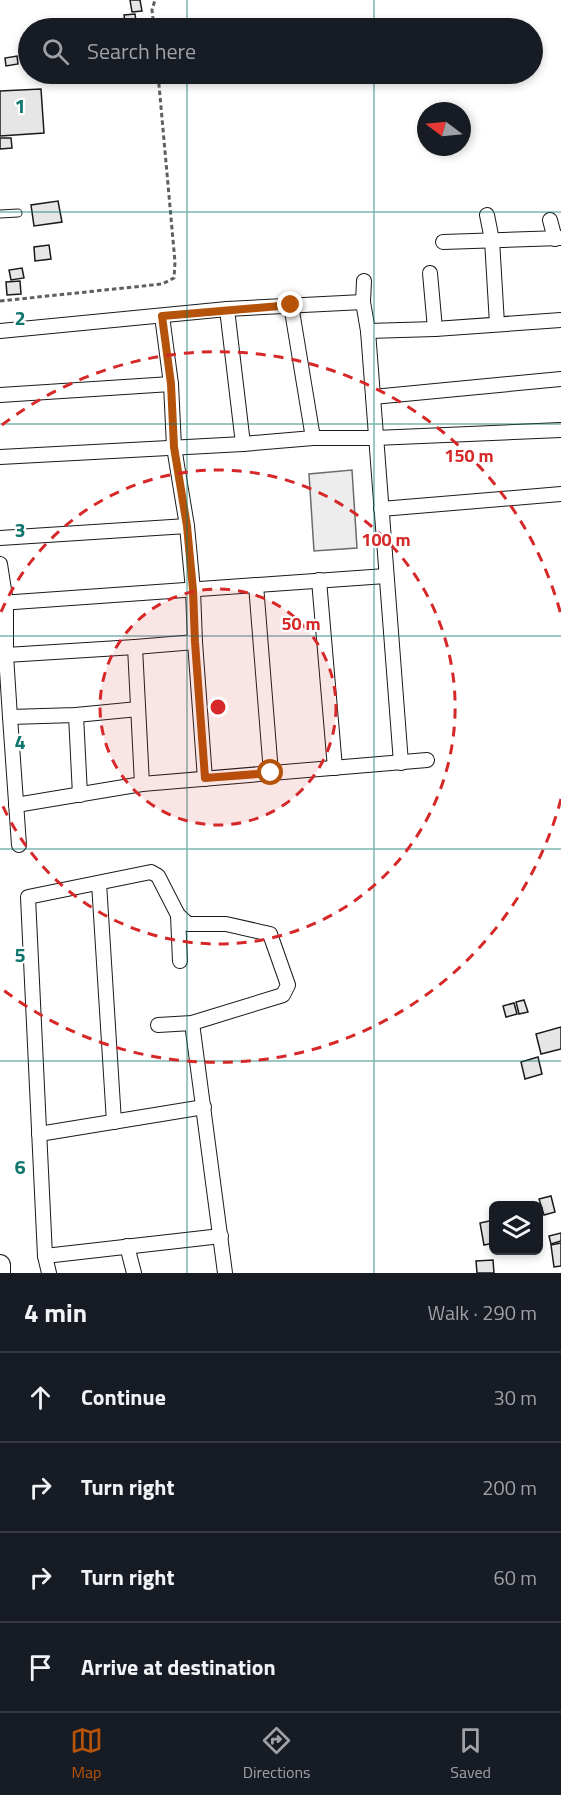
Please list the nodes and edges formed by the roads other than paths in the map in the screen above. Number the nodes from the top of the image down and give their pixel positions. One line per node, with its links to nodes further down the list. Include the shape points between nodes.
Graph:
1 (18, 213): 2 (lane)
2 (0, 214)
3 (487, 215): 6 (street)
4 (549, 220): 5 (street)
5 (558, 238): 6 (street)
6 (492, 240): 7 (street); 15 (street)
7 (443, 242)
8 (430, 273): 16 (street)
9 (364, 281): 10 (street)
10 (363, 302): 11 (street); 18 (street)
11 (291, 305): 12 (street); 24 (street)
12 (227, 309): 13 (street); 26 (street)
13 (162, 316): 17 (street); 20 (street)
14 (561, 320): 15 (street)
15 (497, 324): 16 (street)
16 (435, 329): 18 (street)
17 (0, 331)
18 (368, 331): 22 (street)
19 (561, 380): 22 (street)
20 (171, 384): 21 (street); 27 (street)
21 (0, 395)
22 (373, 397): 25 (street)
23 (561, 430): 25 (street)
24 (313, 438): 25 (street); 26 (street)
25 (375, 438): 30 (street)
26 (243, 444): 27 (street)
27 (174, 447): 28 (street); 31 (street)
28 (0, 457)
29 (561, 495): 30 (street)
30 (381, 509): 34 (street)
31 (187, 526): 32 (street); 37 (street)
32 (0, 538)
33 (0, 564): 38 (street)
34 (386, 576): 35 (street); 46 (street)
35 (319, 580): 36 (street); 47 (street)
36 (256, 585): 37 (street); 48 (street)
37 (193, 590): 38 (street); 39 (street)
38 (3, 603): 41 (street)
39 (195, 642): 40 (street); 49 (street)
40 (135, 647): 41 (street); 42 (street)
41 (6, 655): 44 (street)
42 (138, 709): 43 (street); 50 (street)
43 (76, 715): 44 (street); 51 (street)
44 (10, 717): 52 (street)
45 (427, 760): 46 (street)
46 (401, 763): 47 (street)
47 (335, 768): 48 (street)
48 (271, 773): 49 (street)
49 (205, 778): 50 (street)
50 (142, 784): 51 (street)
51 (80, 795): 52 (street)
52 (16, 805): 53 (street)
53 (19, 844)
54 (99, 883): 55 (street, via 151,872 159,876); 60 (street); 61 (street, via 28,897)
55 (178, 915): 56 (street); 57 (street, via 188,924 226,924 270,933 288,985 283,994)
56 (180, 961)
57 (192, 1023): 58 (street); 59 (street)
58 (158, 1025)
59 (204, 1107): 60 (street); 62 (street)
60 (114, 1122): 61 (street)
61 (39, 1134): 64 (street)
62 (220, 1236): 63 (street); 69 (street)
63 (127, 1246): 64 (street); 68 (street)
64 (45, 1256): 67 (street)
65 (0, 1265): 66 (street)
66 (0, 1273)
67 (49, 1273)
68 (134, 1273)
69 (225, 1273)

